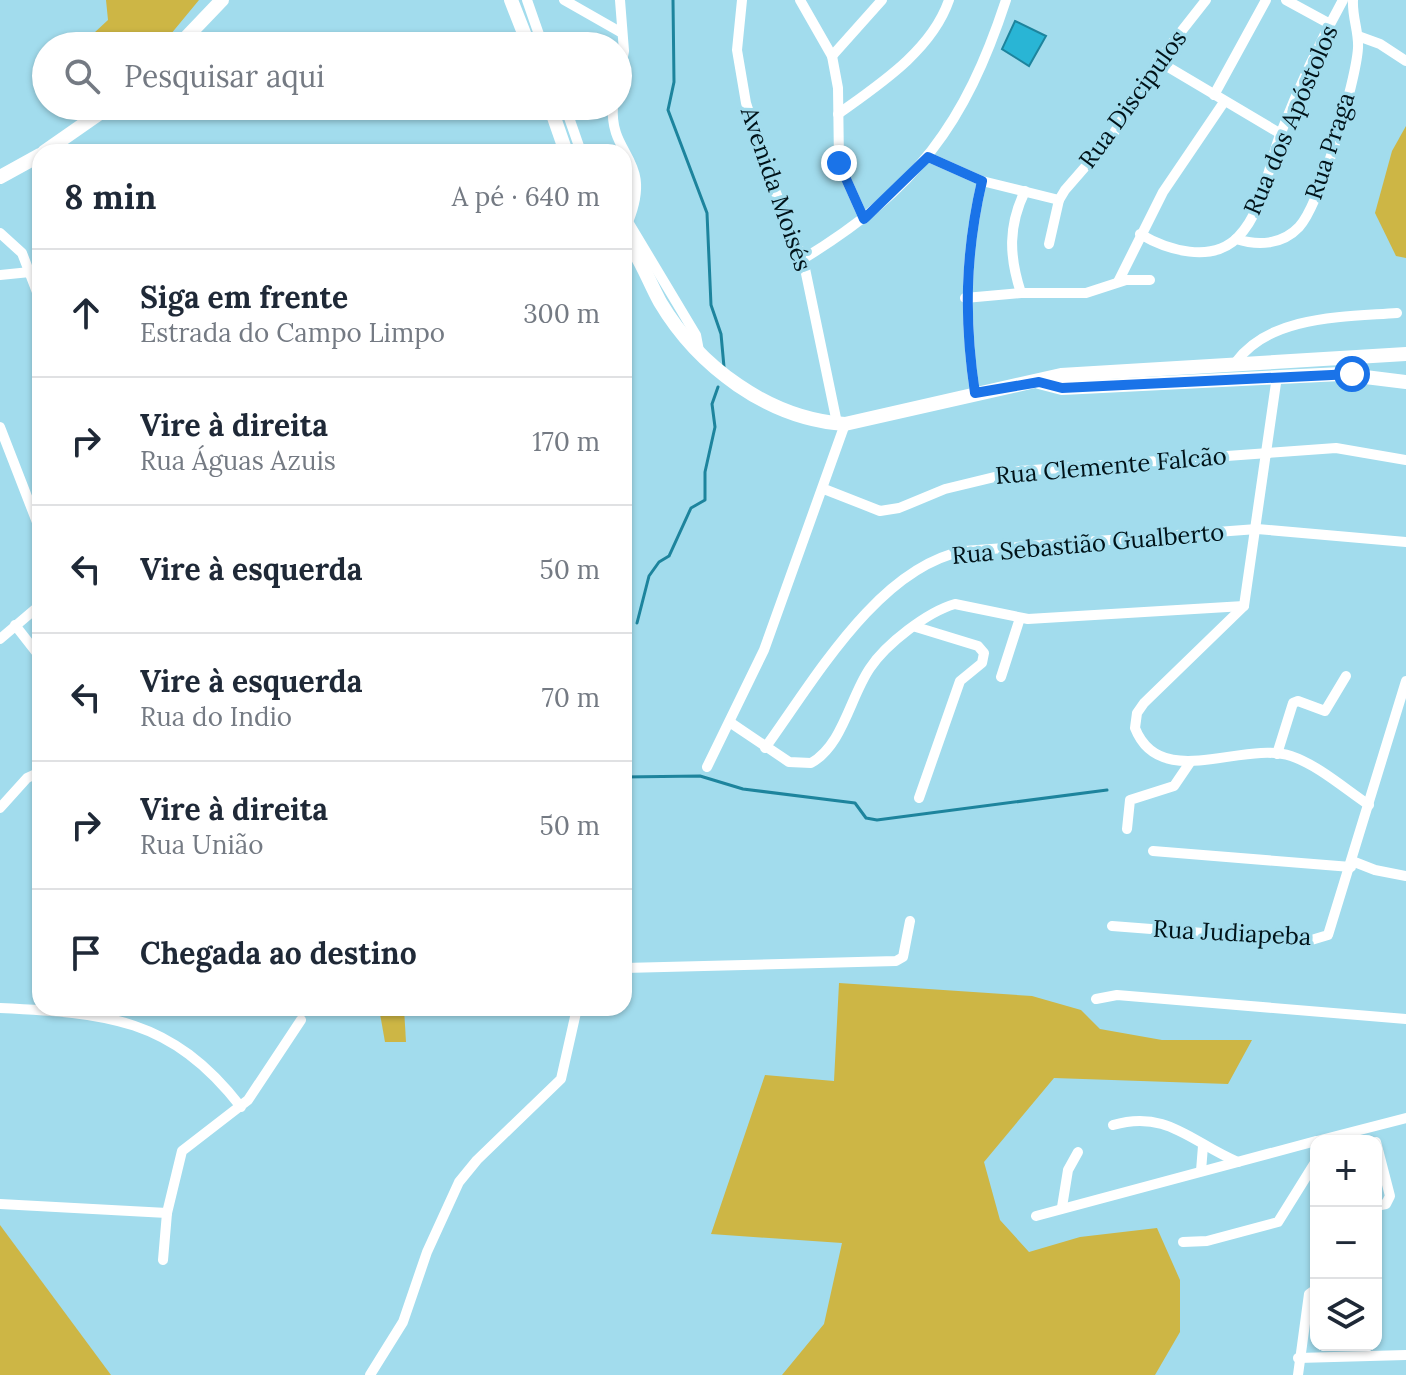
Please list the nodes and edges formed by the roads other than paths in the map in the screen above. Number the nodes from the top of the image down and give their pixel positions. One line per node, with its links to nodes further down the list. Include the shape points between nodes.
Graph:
1 (222, 0): 17 (street)
2 (511, 0): 18 (street)
3 (527, 0): 19 (street)
4 (564, 0): 20 (street)
5 (620, 0): 21 (street)
6 (800, 0): 23 (street)
7 (882, 0): 23 (street)
8 (949, 0): 28 (street, via 941,22 921,47)
9 (1006, 0): 38 (street, via 970,95)
10 (1206, 0): 24 (street, Rua Discipulos)
11 (1266, 0): 26 (street)
12 (1286, 0): 16 (street)
13 (1343, 0): 16 (street, Rua dos Apóstolos)
14 (1353, 0): 22 (street, Rua Praga)
15 (743, 3): 52 (street, Avenida Moisés, via 737,50 746,103)
16 (1330, 24): 33 (street, Rua dos Apóstolos)
17 (191, 32)
18 (524, 32)
19 (538, 32)
20 (620, 32)
21 (622, 32)
22 (1358, 36): 25 (street); 50 (street, Rua Praga, via 1341,118 1307,215 1278,241)
23 (832, 56): 28 (street)
24 (1158, 61): 26 (street); 44 (street, Rua Discipulos, via 1112,136)
25 (1406, 61)
26 (1214, 95): 27 (street)
27 (1224, 102): 33 (street); 48 (street, via 1181,162)
28 (838, 114): 46 (street, via 839,163)
29 (90, 120): 34 (street)
30 (555, 120): 35 (street)
31 (570, 120): 36 (street)
32 (614, 120): 37 (street)
33 (1281, 134): 50 (street, Rua dos Apóstolos, via 1256,206)
34 (55, 144)
35 (563, 144)
36 (578, 144)
37 (622, 144)
38 (928, 157): 42 (street); 46 (street)
39 (32, 159): 41 (street)
40 (632, 168): 45 (street, via 638,182)
41 (0, 177)
42 (982, 181): 43 (street); 59 (street)
43 (1025, 191): 44 (street); 58 (street, via 1011,236)
44 (1059, 200): 51 (street, Rua Discipulos)
45 (632, 202)
46 (864, 219): 52 (street)
47 (0, 233): 53 (street, via 15,244)
48 (1140, 234): 50 (street, Rua Praga, via 1193,252); 57 (street)
49 (632, 239): 67 (street, via 675,326 724,377 811,419)
50 (1236, 239)
51 (1049, 244)
52 (803, 259): 67 (street, Avenida Moisés)
53 (30, 272): 54 (street); 55 (street)
54 (0, 275)
55 (32, 278)
56 (1150, 280): 57 (street)
57 (1118, 282): 58 (street, via 1086,293)
58 (1021, 293): 59 (street)
59 (965, 298): 66 (street)
60 (1397, 313): 62 (street, via 1274,330 1252,343)
61 (1406, 354): 62 (street)
62 (1236, 362): 64 (street, via 1061,375)
63 (1277, 376): 64 (street, via 1062,388); 65 (street, via 1352,374); 69 (street)
64 (1039, 382): 66 (street)
65 (1406, 382)
66 (975, 393): 67 (street)
67 (841, 423): 71 (street)
68 (0, 427): 72 (street)
69 (1266, 453): 70 (street, Rua Clemente Falcão, via 1344,448); 71 (street, Rua Clemente Falcão, via 1019,471 945,489 889,511); 73 (street)
70 (1406, 460)
71 (824, 489): 85 (street)
72 (32, 509)
73 (1257, 529): 74 (street, Rua Sebastião Gualberto); 75 (street); 86 (street, Rua Sebastião Gualberto, via 944,555 851,627)
74 (1406, 542)
75 (1244, 606): 77 (street); 88 (street, via 1137,713 1135,728 1150,752)
76 (32, 611): 78 (street)
77 (1020, 618): 79 (street, via 955,604); 83 (street)
78 (15, 625): 80 (street); 81 (street)
79 (916, 627): 86 (street, via 869,668 819,758 800,764); 91 (street, via 975,644 984,653 982,663 960,681)
80 (0, 639)
81 (32, 647)
82 (1346, 676): 87 (street, via 1325,711 1293,703)
83 (1001, 677)
84 (1406, 681): 92 (street)
85 (731, 723): 86 (street); 89 (street)
86 (765, 748)
87 (1277, 754): 88 (street); 92 (street, via 1310,766)
88 (1191, 761): 94 (street, via 1174,786 1130,800)
89 (707, 767)
90 (32, 777): 93 (street)
91 (919, 798)
92 (1369, 805): 96 (street)
93 (0, 808)
94 (1127, 829)
95 (1153, 851): 96 (street)
96 (1351, 864): 97 (street); 99 (street, Rua Judiapeba, via 1333,924 1321,940)
97 (1406, 876)
98 (910, 921): 100 (street, via 903,957 896,961)
99 (1112, 926)
100 (632, 968)
101 (1096, 999): 106 (street, via 1117,995)
102 (0, 1008): 103 (street)
103 (32, 1009)
104 (91, 1016): 108 (street, via 161,1035 196,1060)
105 (575, 1016): 133 (street, via 561,1079 459,1182 431,1241 403,1322)
106 (1406, 1019)
107 (301, 1020): 108 (street)
108 (241, 1107): 126 (street, via 182,1151)
109 (1406, 1118): 111 (street)
110 (1113, 1125): 115 (street, via 1135,1120 1173,1125)
111 (1372, 1127): 112 (street); 113 (street)
112 (1343, 1135)
113 (1374, 1135)
114 (1310, 1143): 117 (street)
115 (1203, 1146): 117 (street); 119 (street)
116 (1078, 1152): 125 (street, via 1068,1170)
117 (1238, 1162): 119 (street)
118 (1382, 1167): 121 (street)
119 (1201, 1171): 125 (street)
120 (1310, 1171): 128 (street, via 1278,1222)
121 (1384, 1175): 122 (street); 123 (street, via 1389,1199)
122 (1382, 1179)
123 (1382, 1203)
124 (0, 1204): 126 (street)
125 (1062, 1207): 127 (street)
126 (167, 1213): 129 (street)
127 (1036, 1216)
128 (1183, 1242)
129 (163, 1260)
130 (1310, 1293): 132 (street)
131 (1406, 1355): 132 (street)
132 (1298, 1358): 134 (street)
133 (370, 1375)
134 (1298, 1375)

